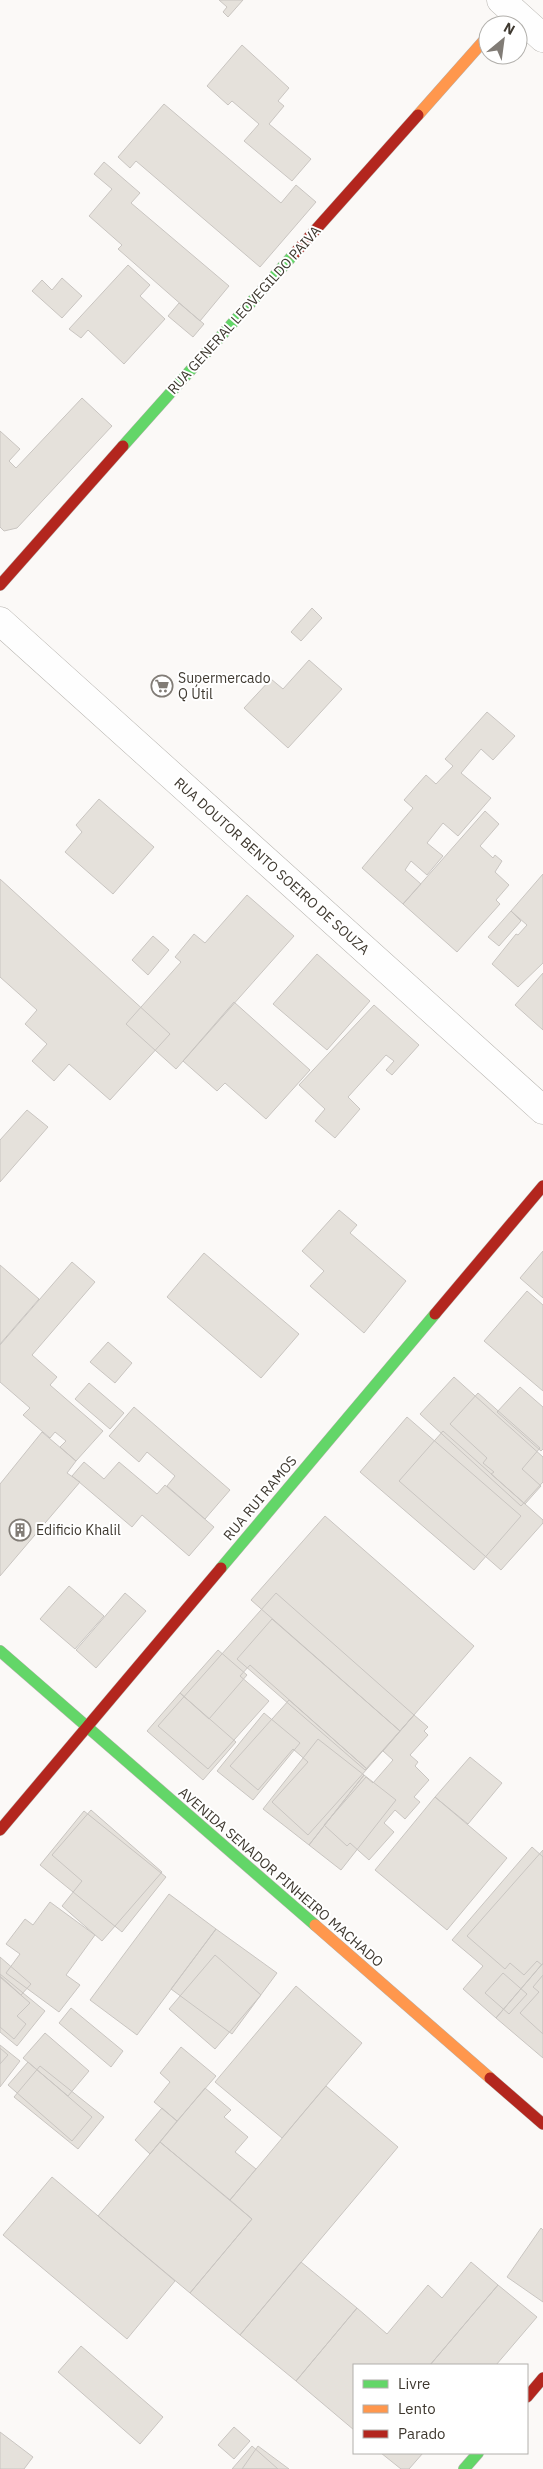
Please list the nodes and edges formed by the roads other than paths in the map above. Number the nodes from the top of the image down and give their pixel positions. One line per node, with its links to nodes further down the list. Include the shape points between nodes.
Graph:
1 (507, 9): 2 (street)
2 (543, 38)
3 (478, 47): 4 (street, RUA GENERAL LEOVEGILDO PAIVA)
4 (0, 585)
5 (0, 621): 6 (street, RUA DOUTOR BENTO SOEIRO DE SOUZA)
6 (543, 1110)
7 (543, 1186): 9 (street, RUA RUI RAMOS)
8 (0, 1651): 9 (street, AVENIDA SENADOR PINHEIRO MACHADO)
9 (86, 1727): 10 (street, RUA RUI RAMOS); 11 (street, AVENIDA SENADOR PINHEIRO MACHADO)
10 (0, 1830)
11 (543, 2124)
12 (543, 2378): 13 (street)
13 (528, 2395)
14 (477, 2454): 15 (street)
15 (464, 2469)

